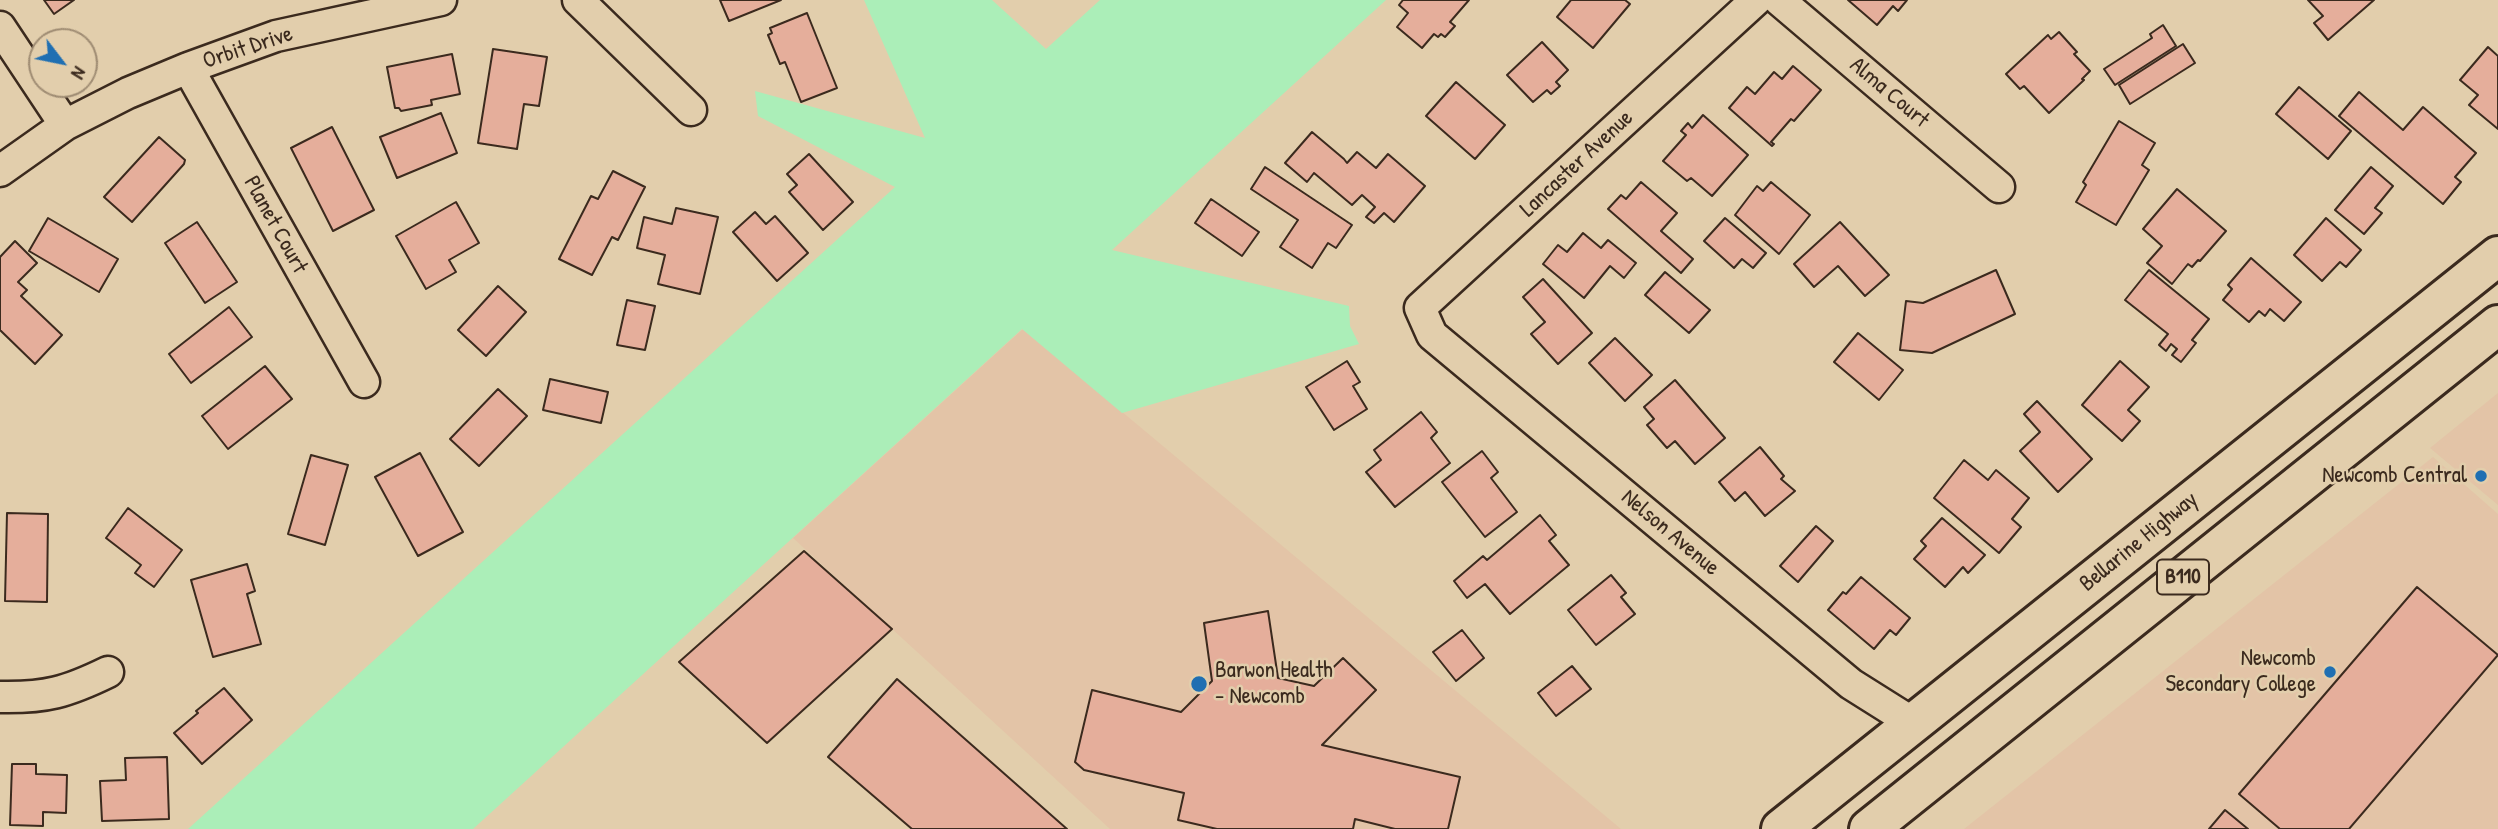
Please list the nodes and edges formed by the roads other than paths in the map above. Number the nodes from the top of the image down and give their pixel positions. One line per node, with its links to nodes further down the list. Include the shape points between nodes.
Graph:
1 (441, 0): 6 (street, Orbit Drive, via 276,36)
2 (578, 0): 7 (street)
3 (1756, 0): 13 (street, Lancaster Avenue, via 1420,308)
4 (1779, 0): 10 (street, Alma Court)
5 (0, 27): 8 (street)
6 (187, 68): 8 (street, Orbit Drive); 14 (street, Planet Court)
7 (691, 110)
8 (65, 125): 9 (street, Orbit Drive)
9 (0, 172)
10 (1999, 187)
11 (2498, 256): 17 (highway, Bellarine Highway / B110)
12 (2498, 325): 19 (highway, B110)
13 (1432, 335): 17 (street, Nelson Avenue, via 1851,684)
14 (364, 382)
15 (108, 672): 16 (street, via 69,690 28,698)
16 (0, 697)
17 (1913, 723): 18 (highway, Bellarine Highway / B110)
18 (1781, 829)
19 (1869, 829)

